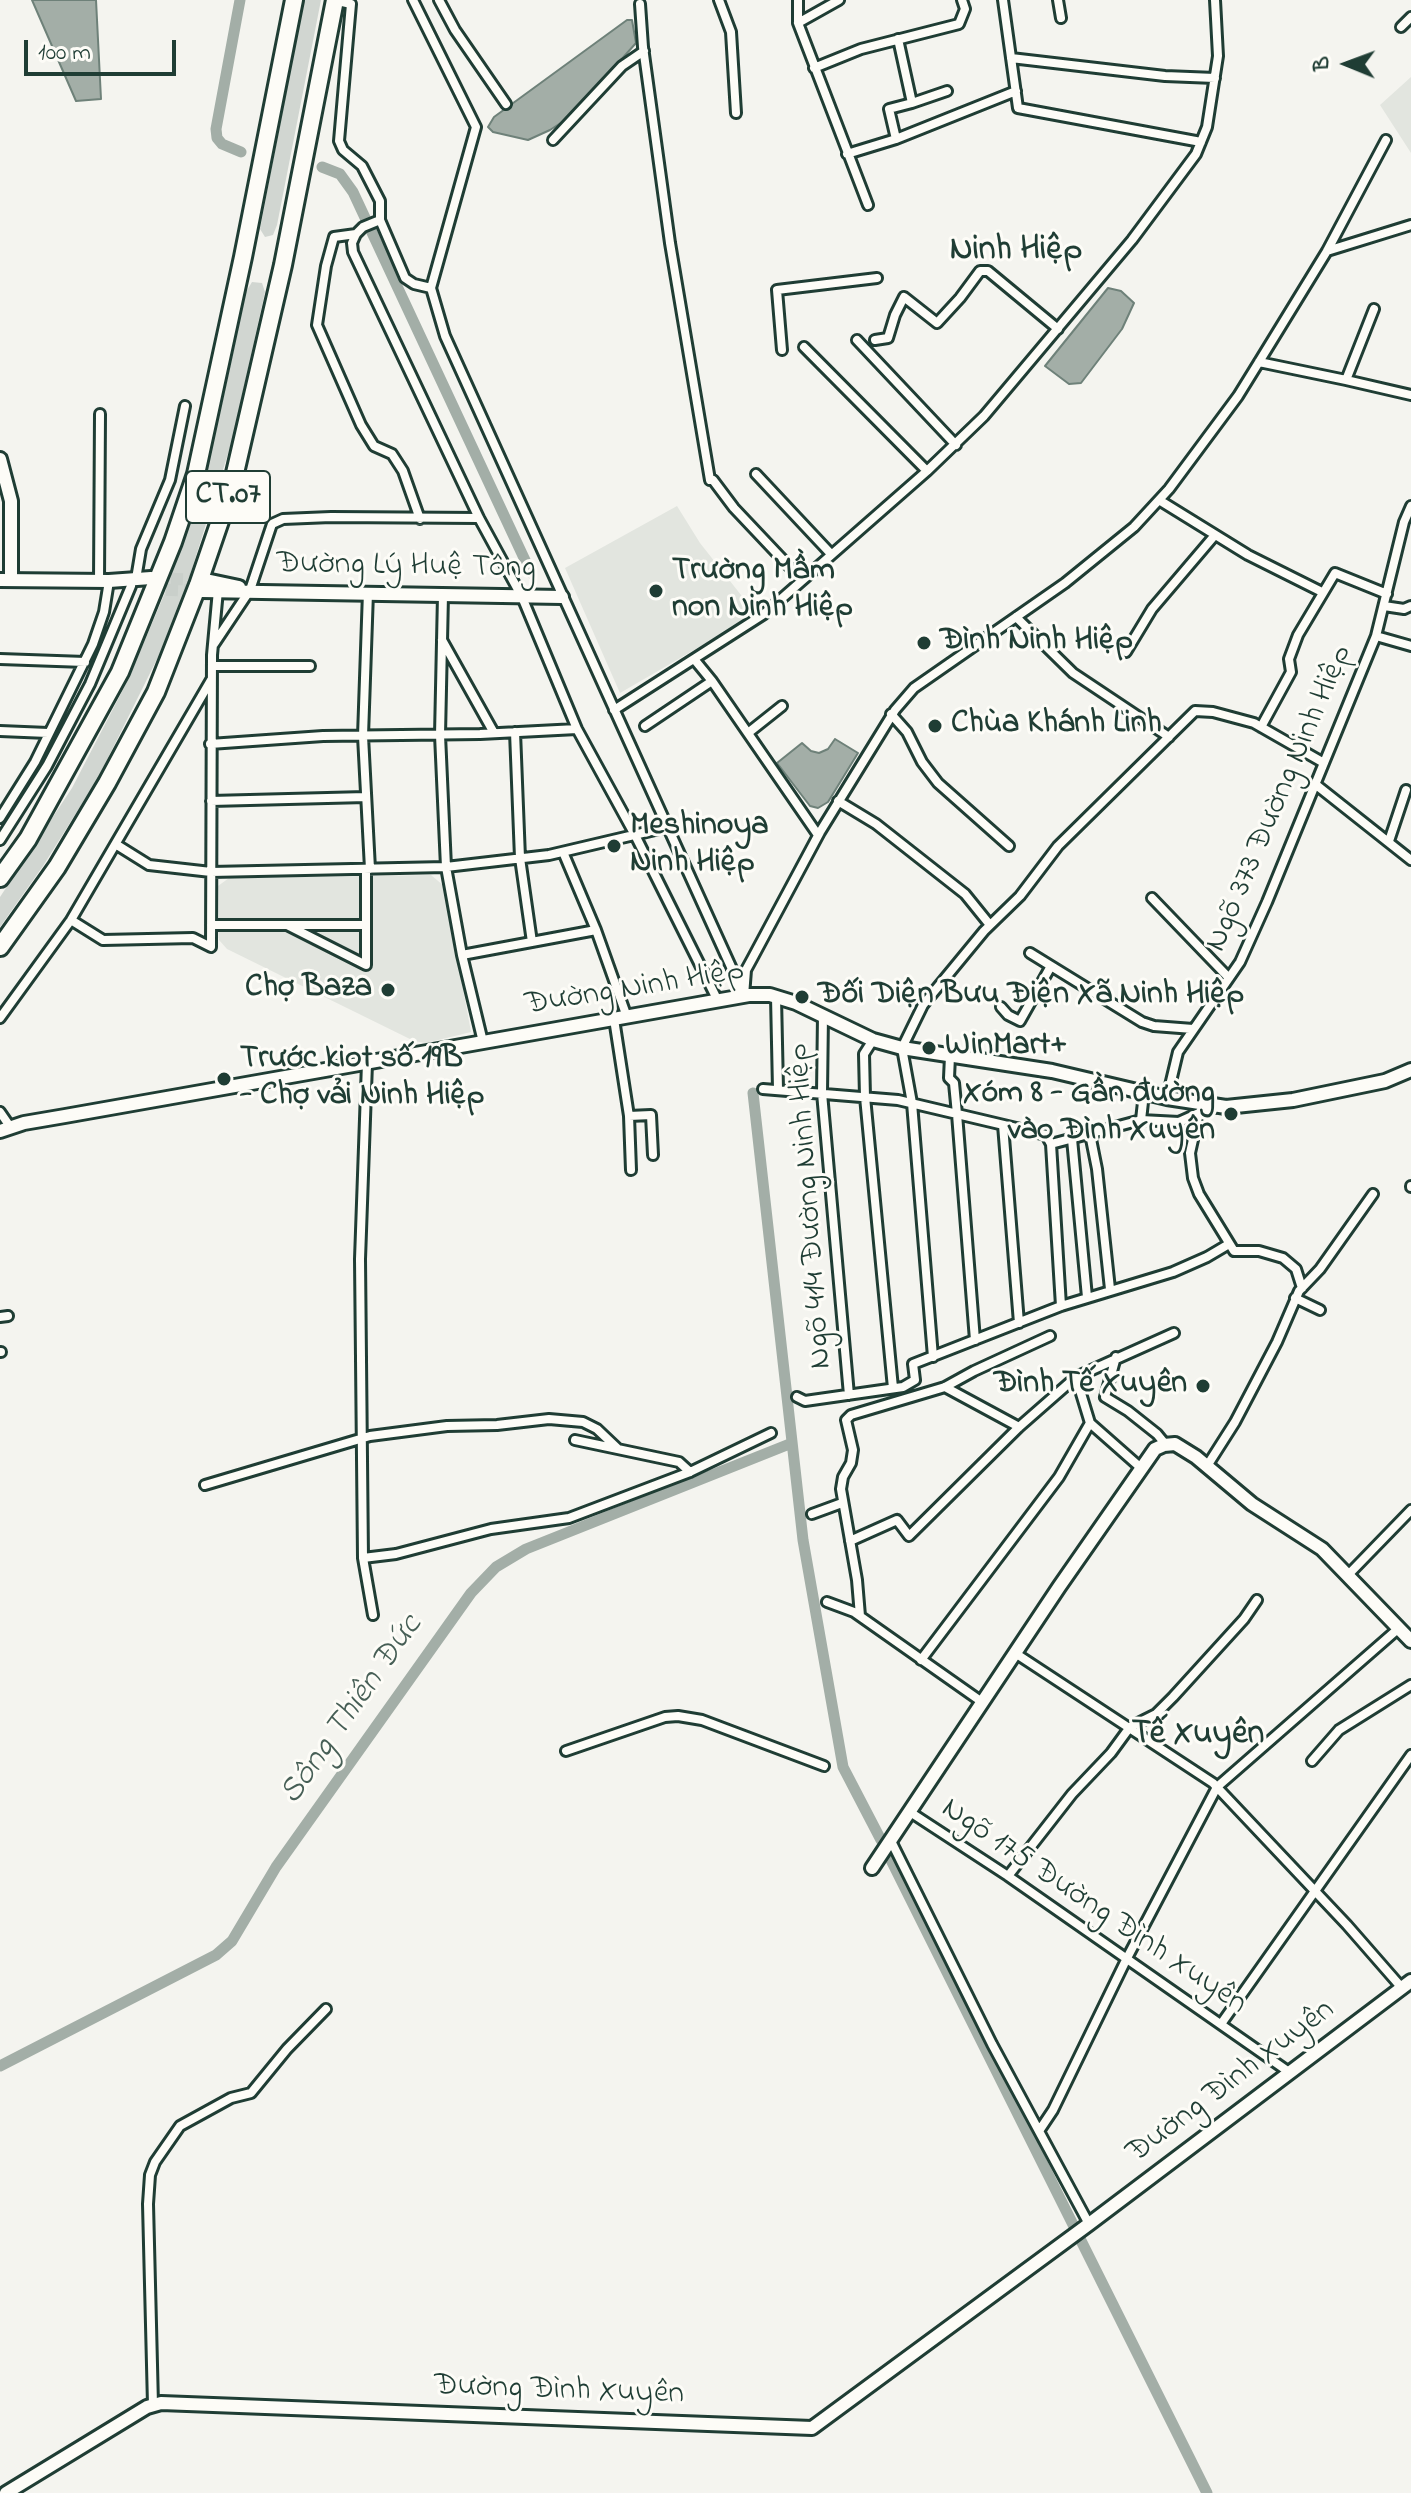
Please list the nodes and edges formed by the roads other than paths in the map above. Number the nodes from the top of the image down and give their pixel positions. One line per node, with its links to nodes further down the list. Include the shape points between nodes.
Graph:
1 (294, 0): 125 (highway, CT.07, via 196,474 120,672 28,839)
2 (413, 0): 38 (street, via 476,127)
3 (439, 0): 25 (street)
4 (719, 0): 26 (street, via 731,32)
5 (798, 0): 15 (street)
6 (839, 0): 15 (street)
7 (962, 0): 17 (street, via 965,9 959,24)
8 (1003, 0): 19 (street)
9 (1058, 0): 14 (street)
10 (1215, 0): 21 (street)
11 (344, 1): 33 (street, via 338,135 343,150 374,186 380,201); 134 (highway, CT.07, via 232,486 198,585 156,692 107,783 57,867)
12 (640, 4): 18 (street)
13 (1411, 17): 16 (street)
14 (1061, 18)
15 (798, 23): 20 (street)
16 (1401, 27)
17 (898, 39): 20 (street); 24 (street)
18 (644, 51): 28 (street, via 622,66); 61 (street, via 670,243 712,480)
19 (1011, 58): 21 (street); 23 (street)
20 (814, 68): 31 (street)
21 (1215, 78): 30 (street)
22 (947, 91): 24 (street)
23 (1016, 91): 27 (street); 30 (street, via 1018,108)
24 (912, 103): 27 (street, via 889,109)
25 (506, 104)
26 (736, 113)
27 (896, 139): 31 (street)
28 (553, 140)
29 (1386, 140): 36 (street)
30 (1201, 142): 40 (street, via 1132,240)
31 (847, 154): 32 (street)
32 (868, 205)
33 (378, 221): 35 (street); 38 (street, via 405,278)
34 (1411, 225): 36 (street)
35 (360, 230): 56 (street, via 353,252); 57 (street, via 334,237 317,325 361,425 374,446 392,454 403,471)
36 (1327, 251): 45 (street)
37 (877, 278): 44 (street, via 777,290)
38 (431, 288): 73 (street, via 445,336)
39 (1374, 309): 46 (street)
40 (1058, 329): 42 (street, via 988,271 980,271 937,323 904,297 888,338); 50 (street)
41 (857, 340): 50 (street)
42 (875, 340)
43 (804, 347): 52 (street)
44 (782, 350)
45 (1259, 362): 46 (street); 54 (street)
46 (1346, 380): 47 (street)
47 (1411, 395)
48 (185, 406): 63 (street, via 170,480 141,549)
49 (100, 414): 62 (street)
50 (956, 445): 52 (street)
51 (0, 459): 60 (street, via 11,501)
52 (927, 471): 59 (street)
53 (756, 474): 59 (street)
54 (1159, 500): 58 (street); 76 (street, via 1134,527)
55 (1411, 506): 70 (street, Ngõ 373 Đường Ninh Hiệp)
56 (479, 518): 57 (street); 72 (street)
57 (420, 519): 67 (street, via 283,519 272,524)
58 (1215, 535): 69 (street); 81 (street, via 1152,609)
59 (831, 554): 61 (street)
60 (6, 580): 62 (street)
61 (802, 580): 83 (street, via 764,614)
62 (104, 581): 63 (street); 84 (street, via 104,612)
63 (134, 582): 64 (street); 115 (street, via 90,684)
64 (150, 584)
65 (204, 586): 66 (street, Đường Lý Huệ Tông)
66 (218, 586): 67 (street, Đường Lý Huệ Tông); 79 (street)
67 (250, 590): 68 (street, Đường Lý Huệ Tông); 79 (street)
68 (368, 592): 71 (street, Đường Lý Huệ Tông); 101 (street)
69 (1322, 592): 70 (street, via 1335,573); 93 (street, via 1298,635 1289,659 1291,672)
70 (1387, 594): 74 (street, Ngõ 373 Đường Ninh Hiệp)
71 (443, 595): 72 (street, Đường Lý Huệ Tông); 78 (street)
72 (522, 597): 73 (street, Đường Lý Huệ Tông); 94 (street)
73 (562, 597): 90 (street)
74 (1384, 606): 75 (street); 77 (street, Ngõ 373 Đường Ninh Hiệp)
75 (1411, 606)
76 (1016, 617): 91 (street, via 914,688); 102 (street, via 1073,673)
77 (1376, 636): 80 (street); 104 (street, Ngõ 373 Đường Ninh Hiệp)
78 (440, 637): 98 (street); 100 (street)
79 (213, 645): 85 (street)
80 (1411, 646)
81 (1126, 652)
82 (0, 659): 84 (street)
83 (694, 659): 88 (street); 90 (street)
84 (85, 662): 97 (street)
85 (212, 666): 86 (street); 87 (street)
86 (310, 666)
87 (212, 679): 103 (street); 117 (street)
88 (712, 681): 92 (street); 99 (street)
89 (782, 706): 99 (street)
90 (614, 710): 112 (street)
91 (891, 714): 109 (street); 118 (street, via 938,783)
92 (645, 726)
93 (1261, 727): 102 (street, via 1195,711); 104 (street)
94 (577, 729): 96 (street); 113 (street)
95 (0, 731): 97 (street)
96 (515, 732): 98 (street); 120 (street)
97 (48, 733): 110 (street)
98 (494, 733): 100 (street)
99 (748, 733): 114 (street)
100 (440, 735): 101 (street); 122 (street)
101 (363, 736): 103 (street); 107 (street)
102 (1169, 737): 131 (street, via 1058,846)
103 (210, 744): 108 (street)
104 (1324, 763): 105 (street, Ngõ 373 Đường Ninh Hiệp)
105 (1315, 784): 116 (street); 138 (street, Ngõ 373 Đường Ninh Hiệp)
106 (1406, 790): 116 (street)
107 (366, 797): 108 (street); 123 (street)
108 (211, 801): 124 (street)
109 (838, 801): 114 (street); 131 (street, via 965,894)
110 (3, 809): 111 (street)
111 (0, 818)
112 (668, 827): 113 (street); 139 (street)
113 (635, 835): 119 (street); 141 (street)
114 (818, 835): 139 (street, via 746,970)
115 (0, 840)
116 (1389, 841): 121 (street)
117 (117, 845): 124 (street, via 149,865); 127 (street)
118 (1009, 846)
119 (563, 852): 120 (street); 132 (street)
120 (520, 858): 122 (street); 133 (street)
121 (1411, 860)
122 (446, 867): 123 (street); 136 (street)
123 (368, 869): 124 (street); 130 (street)
124 (211, 872): 128 (street)
125 (0, 878)
126 (1152, 898): 138 (street)
127 (71, 920): 128 (street, via 103,940 193,938 211,947); 144 (street)
128 (211, 925): 129 (street)
129 (287, 925): 130 (street); 130 (street, via 366,965)
130 (366, 925)
131 (990, 925): 149 (street, via 923,1005)
132 (596, 930): 133 (street); 145 (street)
133 (532, 942): 136 (street)
134 (0, 947)
135 (1030, 953): 137 (street)
136 (462, 955): 148 (street)
137 (1051, 966): 142 (street, via 1020,1021); 146 (street, via 1142,1022)
138 (1229, 978): 146 (street, Ngõ 373 Đường Ninh Hiệp)
139 (744, 996): 140 (street, Đường Ninh Hiệp); 141 (street, Đường Ninh Hiệp)
140 (776, 997): 143 (street, Đường Ninh Hiệp); 154 (street)
141 (718, 1001): 145 (street, Đường Ninh Hiệp)
142 (1001, 1007)
143 (823, 1015): 147 (street, Đường Ninh Hiệp); 155 (street, Ngõ 414 Đường Ninh Hiệp)
144 (0, 1018)
145 (621, 1018): 148 (street, Đường Ninh Hiệp); 164 (street)
146 (1193, 1029): 158 (street, Ngõ 373 Đường Ninh Hiệp, via 1178,1052)
147 (873, 1040): 149 (street, Đường Ninh Hiệp); 157 (street, via 864,1054)
148 (483, 1042): 151 (street, Đường Ninh Hiệp)
149 (902, 1048): 150 (street, Đường Ninh Hiệp); 159 (street)
150 (950, 1056): 156 (street, Đường Ninh Hiệp, via 1052,1071); 163 (street)
151 (367, 1063): 167 (street, Đường Ninh Hiệp); 195 (street, via 360,1259)
152 (1411, 1070): 160 (street, Đường Ninh Hiệp, via 1385,1081 1293,1100)
153 (763, 1089): 154 (street)
154 (778, 1089): 155 (street)
155 (822, 1093): 157 (street); 190 (street, Ngõ 414 Đường Ninh Hiệp)
156 (1144, 1093): 158 (street, Đường Ninh Hiệp); 165 (street)
157 (865, 1097): 159 (street); 189 (street)
158 (1167, 1098): 160 (street, Đường Ninh Hiệp)
159 (912, 1103): 163 (street); 185 (street)
160 (1226, 1107): 162 (street)
161 (0, 1112): 167 (street)
162 (1199, 1113): 165 (street, via 1179,1122); 174 (street, via 1190,1153 1193,1178)
163 (957, 1114): 166 (street); 184 (street)
164 (629, 1116): 171 (street, via 651,1115); 172 (street)
165 (1141, 1120): 168 (street)
166 (1003, 1125): 170 (street, via 1046,1135); 181 (street)
167 (5, 1129)
168 (1090, 1134): 169 (street); 176 (street)
169 (1072, 1139): 170 (street); 177 (street)
170 (1051, 1144): 179 (street)
171 (653, 1155)
172 (631, 1170)
173 (1373, 1194): 175 (street)
174 (1232, 1248): 175 (street, via 1283,1258 1296,1269); 176 (street)
175 (1302, 1288): 178 (street)
176 (1110, 1289): 177 (street)
177 (1087, 1297): 179 (street)
178 (1295, 1298): 180 (street); 199 (street, via 1241,1411)
179 (1061, 1306): 181 (street)
180 (1320, 1310)
181 (1019, 1323): 184 (street)
182 (1174, 1333): 186 (street)
183 (1050, 1336): 188 (street)
184 (975, 1340): 185 (street)
185 (933, 1357): 189 (street, via 913,1364 915,1380)
186 (1116, 1357): 187 (street); 197 (street, via 1105,1397)
187 (1076, 1377): 192 (street); 193 (street)
188 (945, 1387): 193 (street); 203 (street, via 846,1420 853,1450 843,1477)
189 (893, 1388): 190 (street)
190 (849, 1395): 191 (street, via 805,1401)
191 (797, 1397)
192 (1090, 1423): 200 (street); 216 (street, via 1059,1477)
193 (1019, 1427): 206 (street, via 909,1536 897,1520)
194 (771, 1433): 201 (street)
195 (362, 1438): 198 (street, via 549,1419 583,1422); 202 (street); 207 (street)
196 (575, 1440): 198 (street)
197 (1166, 1445): 199 (street, via 1175,1444); 200 (street, via 1155,1449)
198 (617, 1448): 201 (street, via 679,1462)
199 (1207, 1466): 208 (street, via 1252,1504 1322,1549)
200 (1141, 1468): 215 (street)
201 (690, 1472): 207 (street, via 569,1518 491,1529)
202 (205, 1485)
203 (842, 1503): 205 (street); 206 (street)
204 (1411, 1510): 208 (street)
205 (812, 1514)
206 (850, 1541): 212 (street)
207 (363, 1558): 211 (street)
208 (1348, 1575): 213 (street)
209 (1257, 1600): 219 (street, via 1156,1714)
210 (827, 1602): 212 (street)
211 (373, 1615)
212 (860, 1616): 216 (street)
213 (1399, 1628): 214 (street); 224 (street)
214 (1411, 1641)
215 (1015, 1653): 218 (street); 219 (street)
216 (921, 1660): 218 (street)
217 (1411, 1685): 222 (street, via 1339,1730)
218 (982, 1702): 225 (street)
219 (1130, 1727): 224 (street); 228 (street)
220 (566, 1751): 223 (street, via 678,1716)
221 (1411, 1755): 229 (street)
222 (1312, 1761)
223 (824, 1766)
224 (1217, 1787): 229 (street); 230 (street)
225 (910, 1812): 226 (street); 228 (street, Ngõ 175 Đường Đình Xuyên)
226 (891, 1841): 227 (street); 235 (street)
227 (872, 1868)
228 (1008, 1876): 230 (street, Ngõ 175 Đường Đình Xuyên)
229 (1316, 1892): 231 (street); 233 (street)
230 (1126, 1960): 233 (street, Ngõ 175 Đường Đình Xuyên); 235 (street)
231 (1406, 1984): 234 (street, Đường Đình Xuyên)
232 (326, 2009): 237 (street, via 251,2093 180,2126 155,2162 148,2204)
233 (1221, 2024): 234 (street, Ngõ 175 Đường Đình Xuyên)
234 (1289, 2072): 236 (street, Đường Đình Xuyên)
235 (1039, 2131): 236 (street)
236 (1087, 2226): 237 (street, Đường Đình Xuyên, via 812,2428)
237 (153, 2405): 238 (street, Đường Đình Xuyên)
238 (6, 2493)

